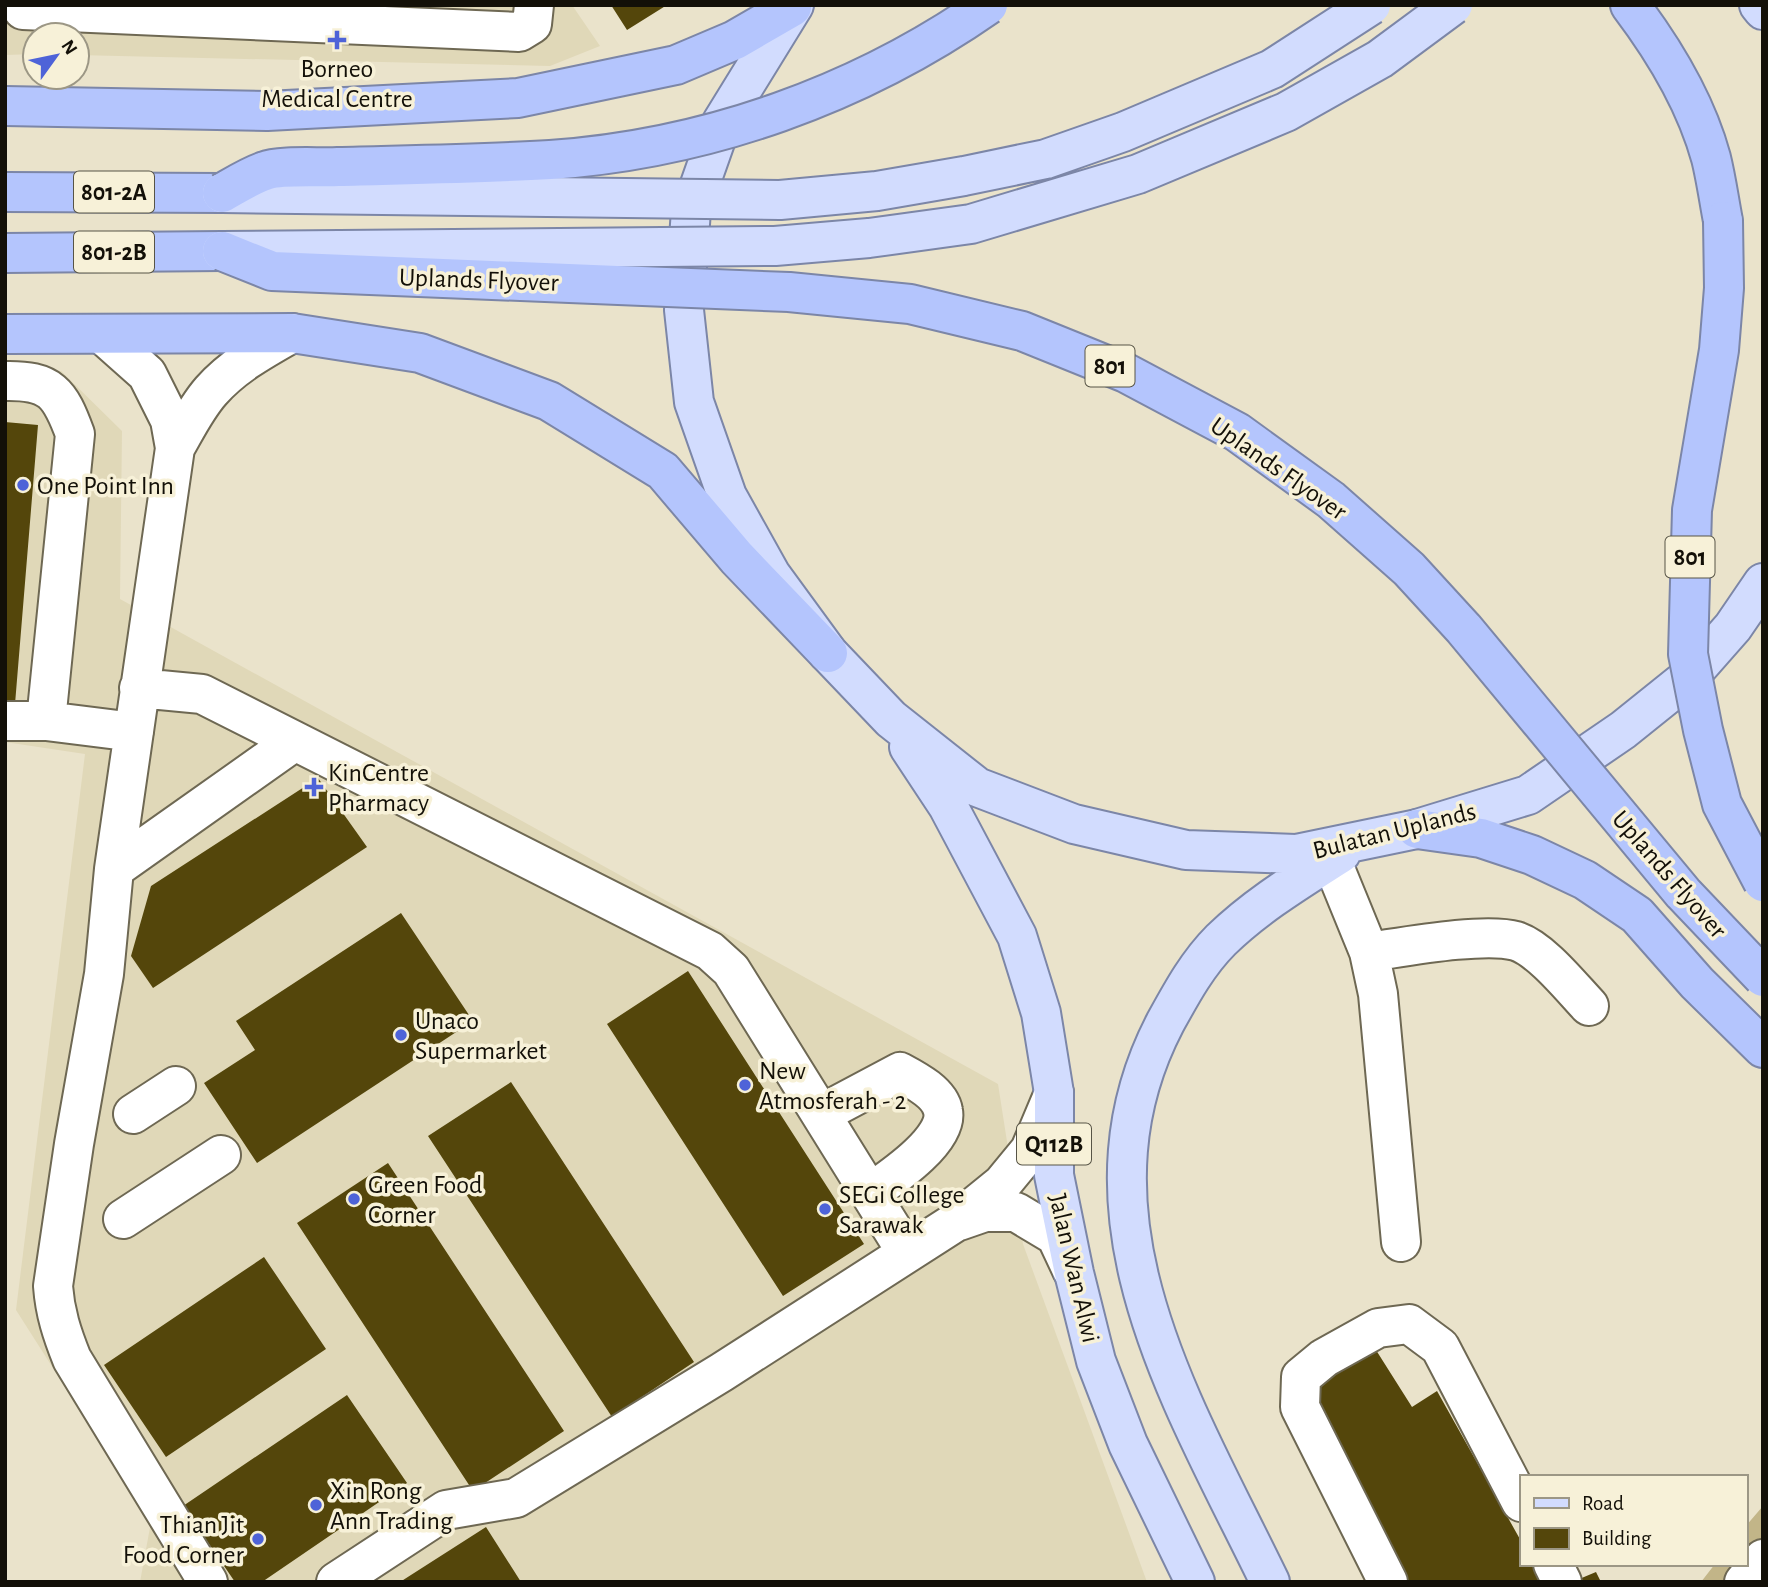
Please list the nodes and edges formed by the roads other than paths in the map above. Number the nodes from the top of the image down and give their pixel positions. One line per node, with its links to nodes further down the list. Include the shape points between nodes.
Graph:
1 (534, 5): 9 (street, via 532,24 519,32)
2 (988, 5): 12 (highway, bridge, via 859,79 770,117 694,139 632,152 550,160 267,169)
3 (1371, 5): 12 (main road, bridge, via 1272,69 1123,132 1046,159 877,191 780,200)
4 (1453, 5): 13 (main road, Uplands Flyover, bridge, via 1380,59 1286,112 1138,174 971,224 775,246)
5 (1630, 5): 31 (highway, 801, bridge, via 1659,44 1688,99 1710,156 1723,221 1719,350 1692,510 1688,654 1722,804)
6 (1759, 5): 8 (main road)
7 (793, 6): 10 (highway, via 735,40 676,65 518,98 267,111); 21 (main road, Bulatan Uplands, via 722,122 691,210 684,310 694,402 727,496 771,575)
8 (1763, 10)
9 (17, 15)
10 (5, 106)
11 (5, 192): 12 (highway, 801-2A)
12 (222, 193)
13 (222, 251): 14 (highway, 801-2B); 33 (highway, Uplands Flyover / 801, bridge, via 272,271 789,292 910,304 1022,331 1126,373 1237,432 1331,500 1409,569 1683,893)
14 (5, 253)
15 (292, 333): 17 (highway); 19 (street, via 230,372 209,393); 21 (highway, via 420,353 550,401 663,471 737,558)
16 (5, 334): 17 (highway)
17 (102, 334): 19 (street, via 147,374 170,420)
18 (5, 380): 25 (street, via 47,386 66,409 75,434)
19 (175, 448): 22 (street)
20 (1763, 583): 28 (main road, Bulatan Uplands, via 1733,627 1689,677 1623,730 1528,795)
21 (828, 653): 23 (main road, Bulatan Uplands)
22 (139, 688): 26 (street); 27 (street, via 202,694)
23 (891, 719): 29 (main road, Bulatan Uplands, via 977,787 1074,824 1186,850); 37 (main road, Jalan Wan Alwi / Q112B, via 948,806 1017,936 1041,1013)
24 (5, 721): 25 (street)
25 (46, 721): 26 (street)
26 (134, 732): 30 (street)
27 (295, 741): 30 (street); 39 (street, via 710,951 731,970)
28 (1417, 829): 29 (main road, Bulatan Uplands); 35 (highway, via 1481,838 1585,880 1637,915)
29 (1343, 851): 32 (street); 53 (main road, via 1255,909 1220,942 1185,986 1153,1046 1134,1099 1127,1153 1129,1231 1139,1283 1172,1379)
30 (114, 869): 50 (street, via 104,974 55,1273 55,1307 72,1359)
31 (1763, 882)
32 (1369, 952): 34 (street, via 1489,939 1516,941 1539,955); 44 (street, via 1378,994)
33 (1763, 977)
34 (1589, 1006)
35 (1763, 1048)
36 (176, 1086): 38 (street)
37 (1054, 1093): 43 (street, via 1030,1150 1002,1184); 46 (main road, Jalan Wan Alwi / Q112B, via 1054,1175)
38 (133, 1114)
39 (821, 1114): 41 (street); 41 (street, via 900,1072 935,1097 943,1111 942,1126 918,1159)
40 (221, 1155): 42 (street)
41 (870, 1193): 45 (street)
42 (123, 1219)
43 (954, 1223): 45 (street); 46 (street, via 985,1212 1016,1212 1056,1236)
44 (1401, 1242)
45 (907, 1253): 51 (street, via 516,1498 446,1510)
46 (1073, 1273): 52 (main road, Jalan Wan Alwi / Q112B, via 1096,1361 1128,1444)
47 (1520, 1500): 54 (street, via 1440,1347 1409,1324 1378,1328 1324,1358 1301,1377 1300,1406)
48 (1763, 1559): 56 (street)
49 (1554, 1566): 55 (street)
50 (208, 1582)
51 (336, 1582)
52 (1195, 1582)
53 (1270, 1582)
54 (1388, 1582)
55 (1562, 1582)
56 (1744, 1582)

